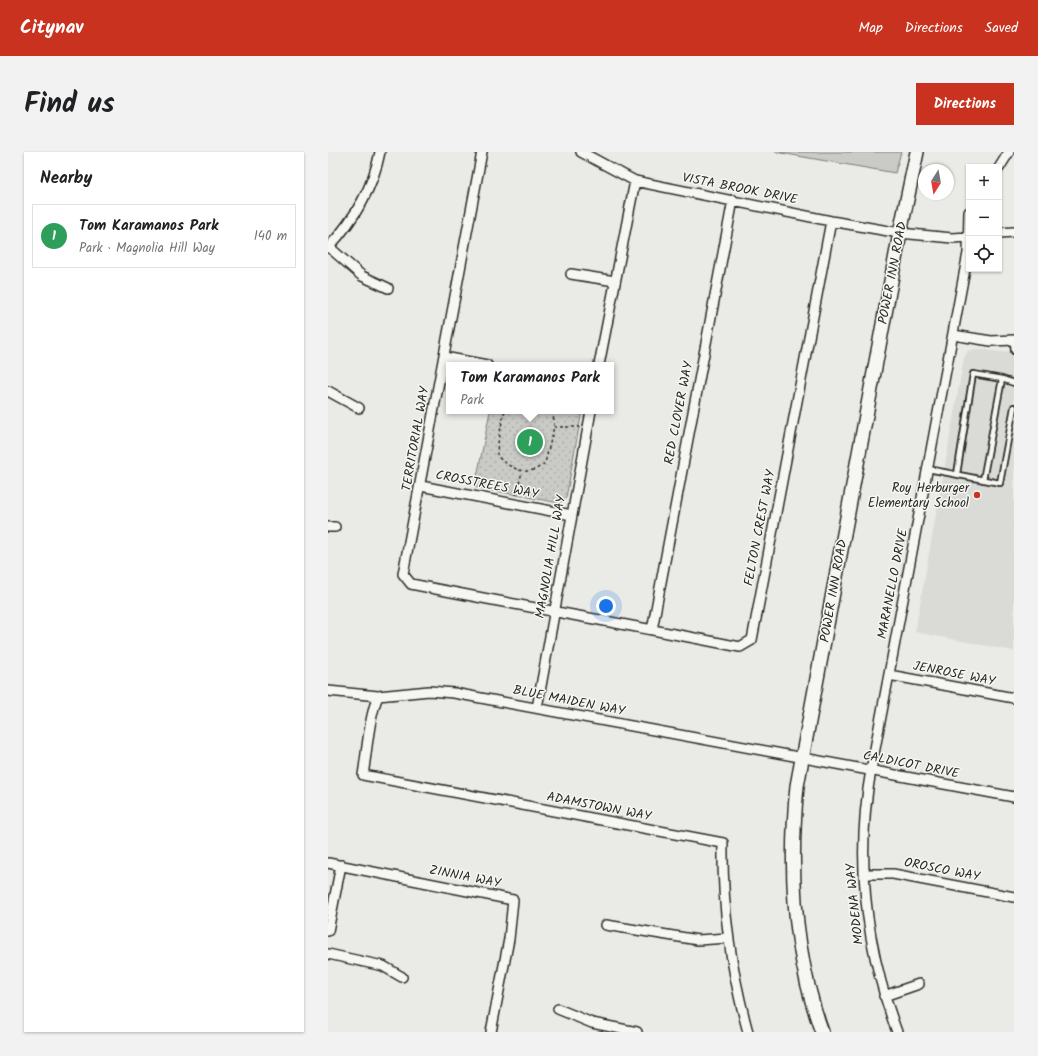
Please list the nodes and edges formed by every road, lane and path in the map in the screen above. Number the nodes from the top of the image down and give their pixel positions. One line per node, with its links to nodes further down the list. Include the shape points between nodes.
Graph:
1 (380, 152): 14 (street, via 365,195 343,231)
2 (482, 152): 22 (street, TERRITORIAL WAY)
3 (581, 152): 7 (street, VISTA BROOK DRIVE)
4 (917, 152): 11 (main road, POWER INN ROAD)
5 (1009, 152): 6 (street)
6 (1002, 164)
7 (635, 181): 8 (street, VISTA BROOK DRIVE); 17 (street)
8 (733, 200): 9 (street, VISTA BROOK DRIVE); 43 (street, RED CLOVER WAY)
9 (831, 221): 11 (street, VISTA BROOK DRIVE); 43 (street, FELTON CREST WAY, via 752,640 740,647)
10 (1014, 232): 12 (street)
11 (900, 233): 13 (street, VISTA BROOK DRIVE); 49 (main road, POWER INN ROAD)
12 (1002, 234)
13 (966, 237)
14 (329, 247): 18 (street, via 362,276)
15 (966, 264): 19 (street, MARANELLO DRIVE)
16 (571, 274): 17 (street)
17 (615, 282): 24 (street)
18 (388, 288)
19 (953, 335): 20 (street, via 991,341); 35 (street, MARANELLO DRIVE)
20 (1013, 340): 21 (lane)
21 (1014, 351)
22 (444, 357): 23 (street); 39 (street, TERRITORIAL WAY)
23 (471, 362)
24 (600, 362)
25 (1002, 379): 26 (lane); 37 (lane, via 973,374); 38 (lane)
26 (1014, 383)
27 (328, 391): 29 (street)
28 (1014, 407): 38 (lane, via 1000,482)
29 (359, 408)
30 (503, 414): 36 (path, via 497,454 503,462)
31 (552, 414): 33 (path)
32 (590, 414): 34 (street, MAGNOLIA HILL WAY)
33 (554, 427): 34 (path); 36 (path, via 545,463 531,472)
34 (588, 428): 41 (street, MAGNOLIA HILL WAY)
35 (928, 469): 37 (lane); 44 (street, MARANELLO DRIVE)
36 (522, 472): 40 (path)
37 (957, 474): 38 (lane)
38 (984, 480)
39 (421, 486): 40 (street, CROSSTREES WAY); 42 (street, TERRITORIAL WAY, via 403,574 411,584)
40 (514, 504): 41 (street, CROSSTREES WAY)
41 (572, 515): 42 (street, MAGNOLIA HILL WAY)
42 (554, 613): 43 (street, FELTON CREST WAY); 48 (street, MAGNOLIA HILL WAY)
43 (652, 630)
44 (889, 675): 47 (street, JENROSE WAY); 50 (street, MARANELLO DRIVE)
45 (328, 691): 46 (street, BLUE MAIDEN WAY)
46 (378, 696): 48 (street, BLUE MAIDEN WAY, via 415,692 448,693); 58 (street, ADAMSTOWN WAY, via 372,710 372,724 362,775 723,844)
47 (1014, 698)
48 (537, 708): 49 (street, BLUE MAIDEN WAY)
49 (803, 758): 50 (street, CALDICOT DRIVE); 67 (main road, POWER INN ROAD, via 797,786 794,822 794,886 801,950)
50 (871, 770): 51 (street, CALDICOT DRIVE); 54 (street, MODENA WAY, via 865,810)
51 (1014, 797)
52 (328, 862): 53 (street, ZINNIA WAY)
53 (341, 865): 57 (street); 64 (street, ZINNIA WAY, via 513,900 509,939)
54 (864, 874): 55 (street, OROSCO WAY, via 892,874); 62 (street, MODENA WAY, via 869,929)
55 (1014, 897)
56 (606, 925): 58 (street, via 698,940)
57 (328, 931)
58 (728, 938): 66 (street, ADAMSTOWN WAY)
59 (328, 954): 60 (street, via 383,966)
60 (402, 977)
61 (919, 984): 62 (street)
62 (884, 996): 68 (street, MODENA WAY)
63 (558, 1009): 65 (street, via 586,1022)
64 (491, 1032)
65 (637, 1032)
66 (746, 1032)
67 (822, 1032)
68 (897, 1032)

